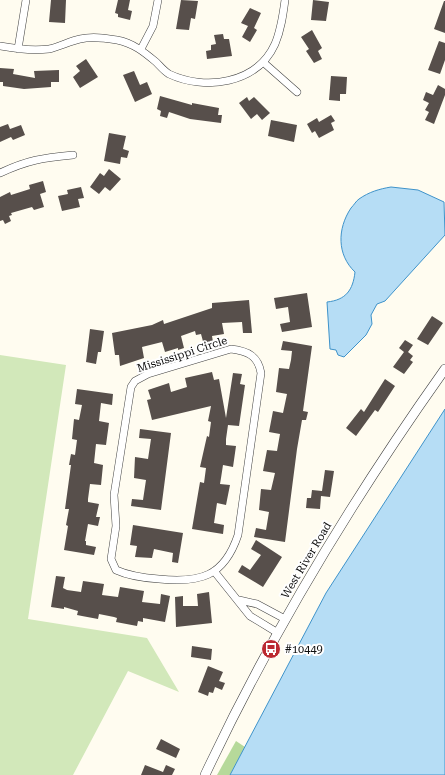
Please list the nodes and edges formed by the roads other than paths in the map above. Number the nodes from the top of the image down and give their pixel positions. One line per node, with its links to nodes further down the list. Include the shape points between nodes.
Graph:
1 (26, 0): 5 (street)
2 (158, 0): 6 (street, via 153,26)
3 (285, 0): 7 (street, via 277,39)
4 (0, 46): 5 (street)
5 (18, 49): 6 (street, via 49,49 94,37 118,40)
6 (141, 49): 7 (street, via 168,73 196,82 219,83 240,77)
7 (263, 62): 8 (street)
8 (297, 92)
9 (72, 155): 10 (street, via 39,158)
10 (0, 173)
11 (445, 369): 14 (street, West River Road, via 331,540)
12 (214, 571): 12 (street, Mississippi Circle, via 234,548 238,535 261,373 260,364 254,356 244,350 231,349 148,374 134,381 129,394 114,495 116,526 111,559 116,570 184,581 197,579); 13 (street)
13 (239, 600): 14 (street, via 257,604); 15 (street, via 250,616)
14 (285, 619): 15 (street, West River Road)
15 (278, 632): 16 (street, West River Road)
16 (205, 775)

